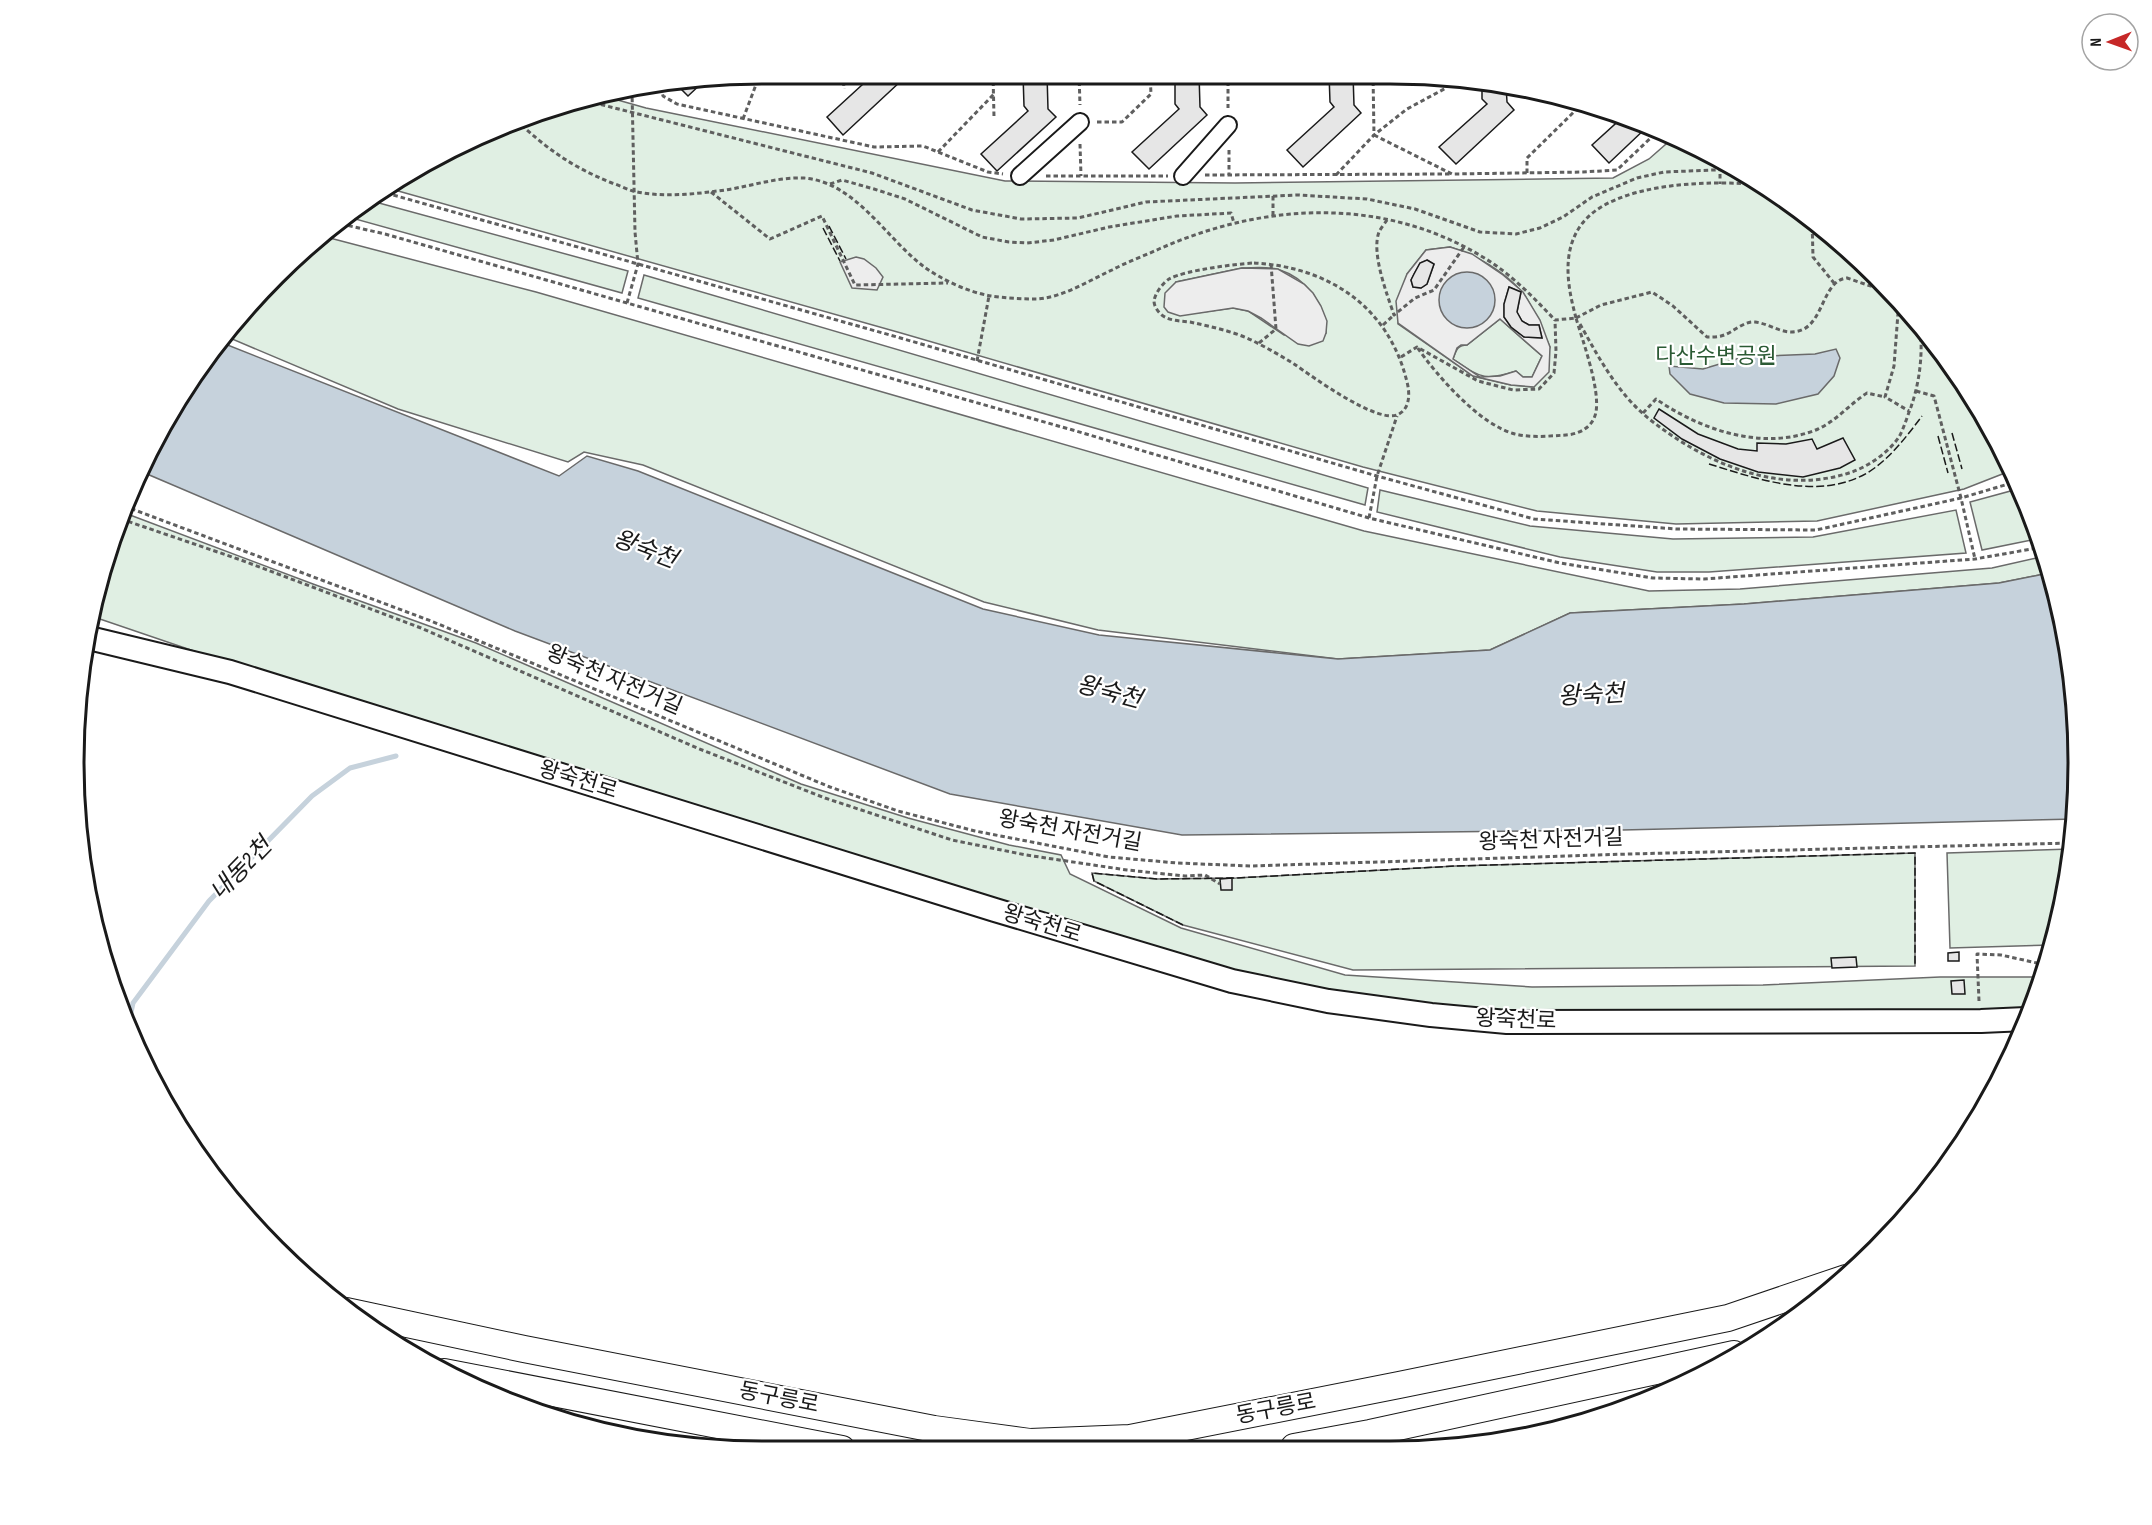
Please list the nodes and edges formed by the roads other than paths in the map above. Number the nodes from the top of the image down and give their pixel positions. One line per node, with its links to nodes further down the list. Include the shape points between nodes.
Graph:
1 (1080, 122): 3 (street)
2 (1228, 125): 4 (street)
3 (1020, 176)
4 (1183, 176)
5 (95, 640): 6 (street, 왕숙천로, via 230,672 1232,981 1328,1001 1507,1022)
6 (2017, 1019)
7 (1820, 1287): 13 (main road, 동구릉로, via 1728,1318 1399,1385 1130,1438)
8 (371, 1316): 12 (main road, 동구릉로, via 934,1429)
9 (1713, 1359): 14 (main road, 동구릉로)
10 (480, 1379): 11 (main road, 동구릉로)
11 (801, 1441)
12 (1023, 1441)
13 (1055, 1441)
14 (1327, 1441)

